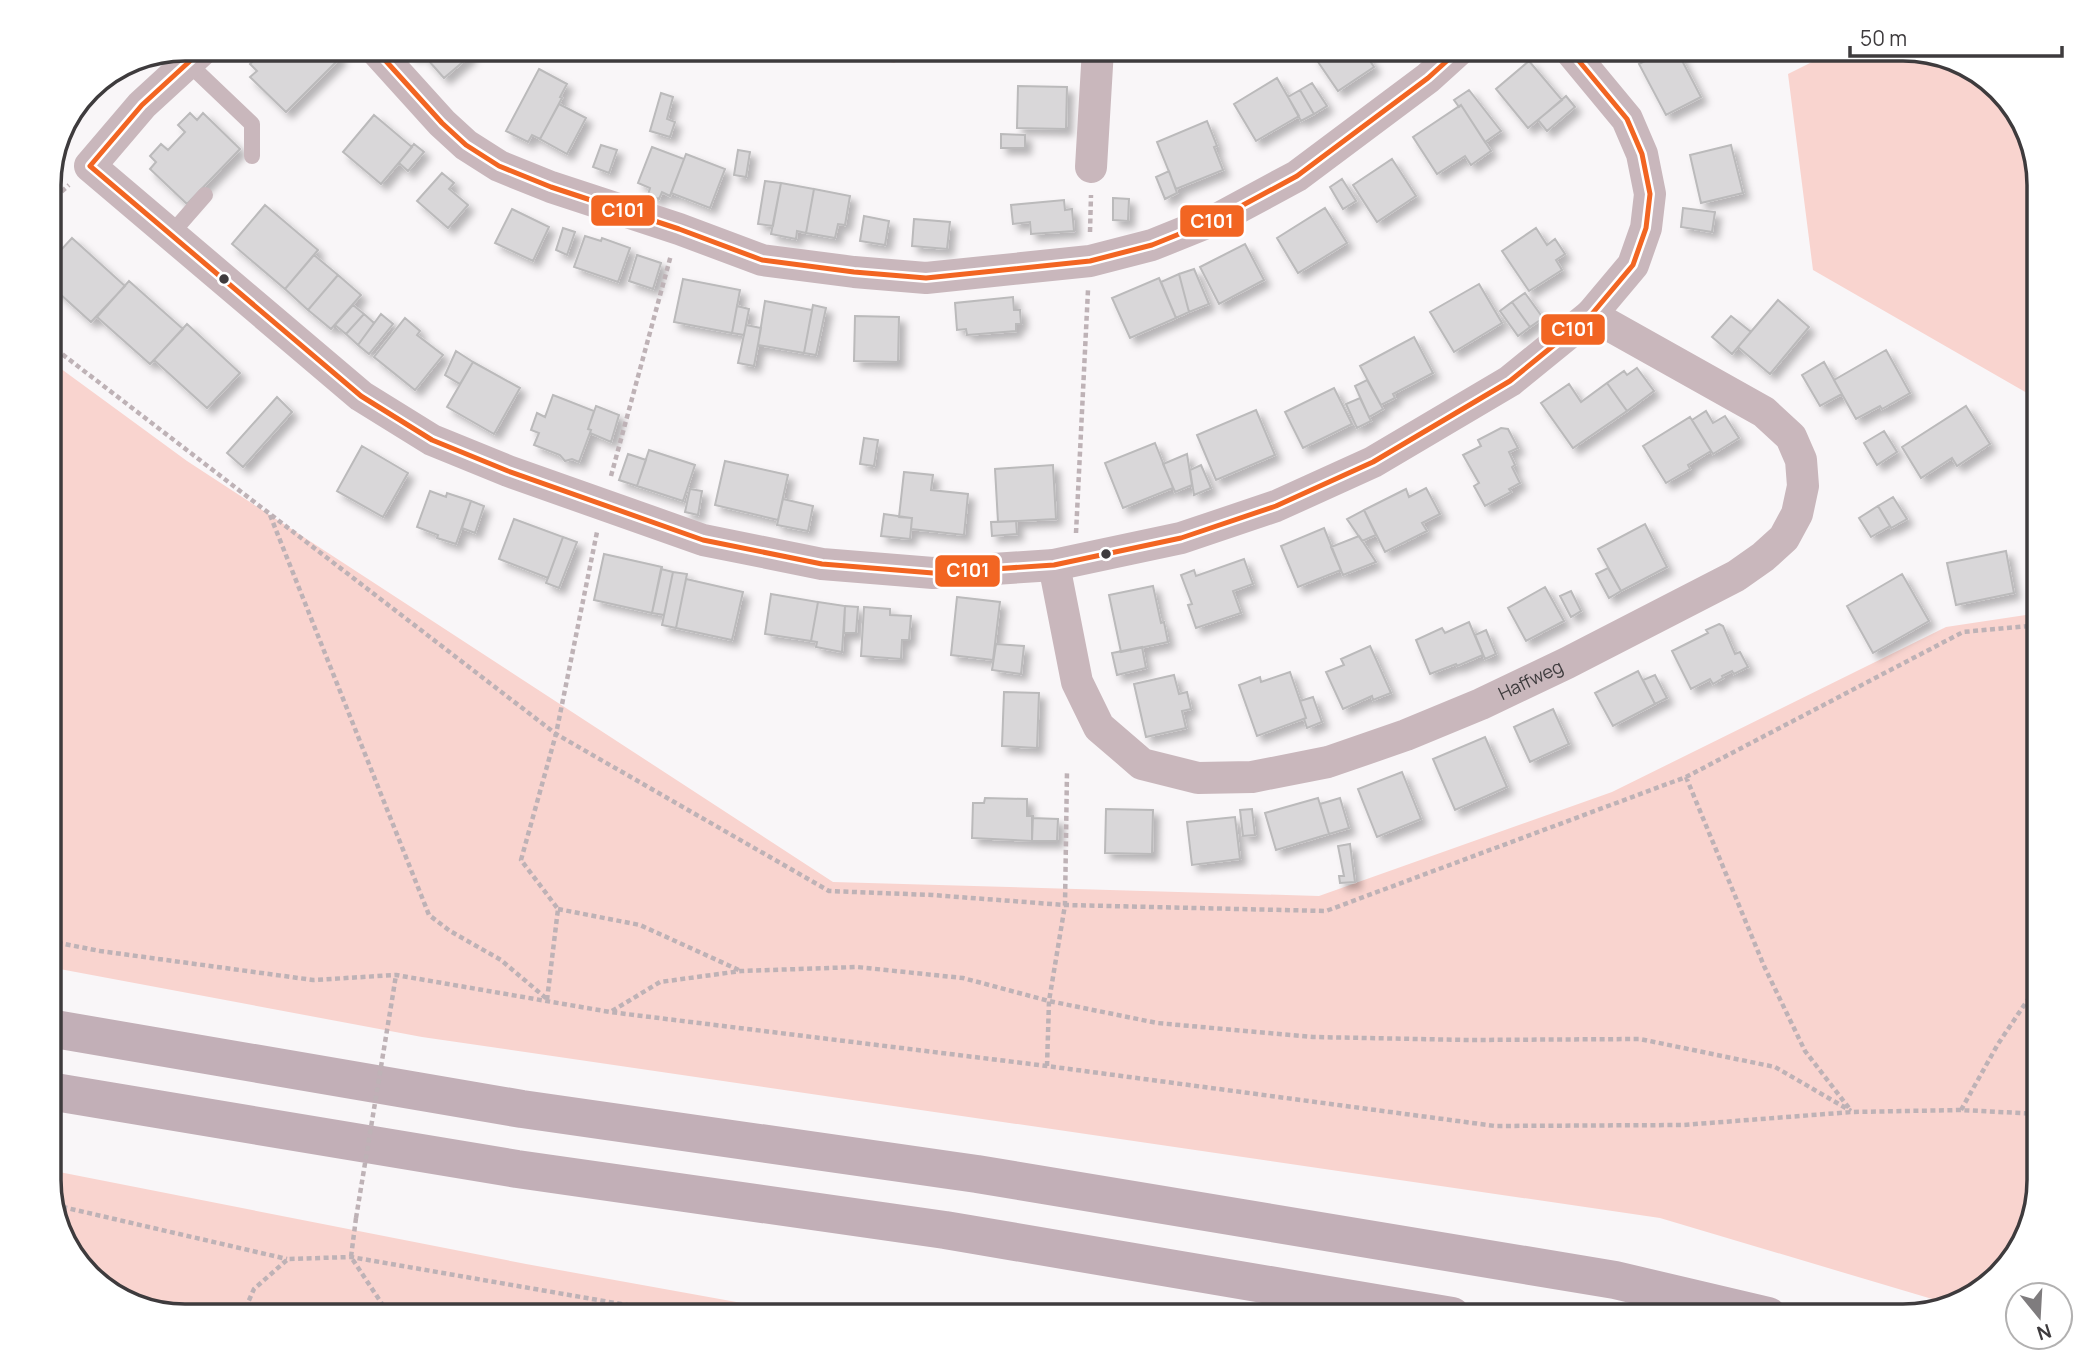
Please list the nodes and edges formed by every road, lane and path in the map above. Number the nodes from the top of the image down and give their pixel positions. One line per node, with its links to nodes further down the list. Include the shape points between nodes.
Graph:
1 (1097, 61): 8 (street)
2 (1446, 61): 12 (street, via 1297,176 1219,218 1152,245)
3 (1579, 61): 13 (street, via 1627,119 1642,155 1650,194 1646,228 1633,265)
4 (188, 62): 10 (street, via 142,104 90,166)
5 (200, 62): 7 (lane, via 252,124)
6 (387, 62): 12 (street, via 466,145 499,166 762,260 926,278)
7 (252, 156)
8 (1091, 167): 12 (path)
9 (205, 195): 10 (lane)
10 (170, 234): 15 (street, via 361,396 432,440)
11 (670, 257): 15 (path)
12 (1090, 261): 17 (path)
13 (1591, 315): 18 (street, via 1510,381 1373,462 1276,506 1181,538); 18 (street, Haffweg, via 1764,412 1791,437 1801,460 1803,486 1797,514 1784,538 1736,576 1493,698 1328,762 1252,778 1198,778 1142,764 1099,727 1077,682)
14 (62, 354): 16 (path)
15 (603, 506): 18 (street, via 703,540 822,565 933,573); 20 (path)
16 (269, 514): 20 (path); 28 (path, via 429,915 501,960)
17 (1076, 528)
18 (1054, 565)
19 (2027, 626): 22 (path, via 1963,632)
20 (555, 734): 23 (path, via 829,891); 24 (path, via 521,860)
21 (1067, 771): 23 (path)
22 (1686, 777): 23 (path, via 1326,911); 36 (path, via 1805,1051)
23 (1065, 905): 29 (path)
24 (558, 909): 26 (path, via 640,925); 28 (path)
25 (62, 944): 27 (path, via 313,980)
26 (741, 971): 29 (path, via 857,967 963,978); 31 (path, via 660,982)
27 (396, 975): 28 (path); 39 (path, bridge)
28 (547, 1000): 31 (path)
29 (1049, 1001): 33 (path); 36 (path, via 1157,1023 1313,1037 1640,1039 1776,1068)
30 (2027, 1001): 35 (path)
31 (611, 1012): 33 (path)
32 (62, 1030): 45 (highway, via 522,1109 977,1174 1587,1275)
33 (1048, 1066): 36 (path, via 1495,1126 1683,1125)
34 (62, 1093): 44 (highway, via 517,1169 945,1230)
35 (1961, 1110): 36 (path); 37 (path)
36 (1852, 1112)
37 (2027, 1113)
38 (65, 1208): 40 (path)
39 (351, 1257): 40 (path); 42 (path); 43 (path)
40 (288, 1259): 41 (path, via 254,1289)
41 (247, 1304)
42 (382, 1304)
43 (621, 1304)
44 (1381, 1304)
45 (1717, 1304)

